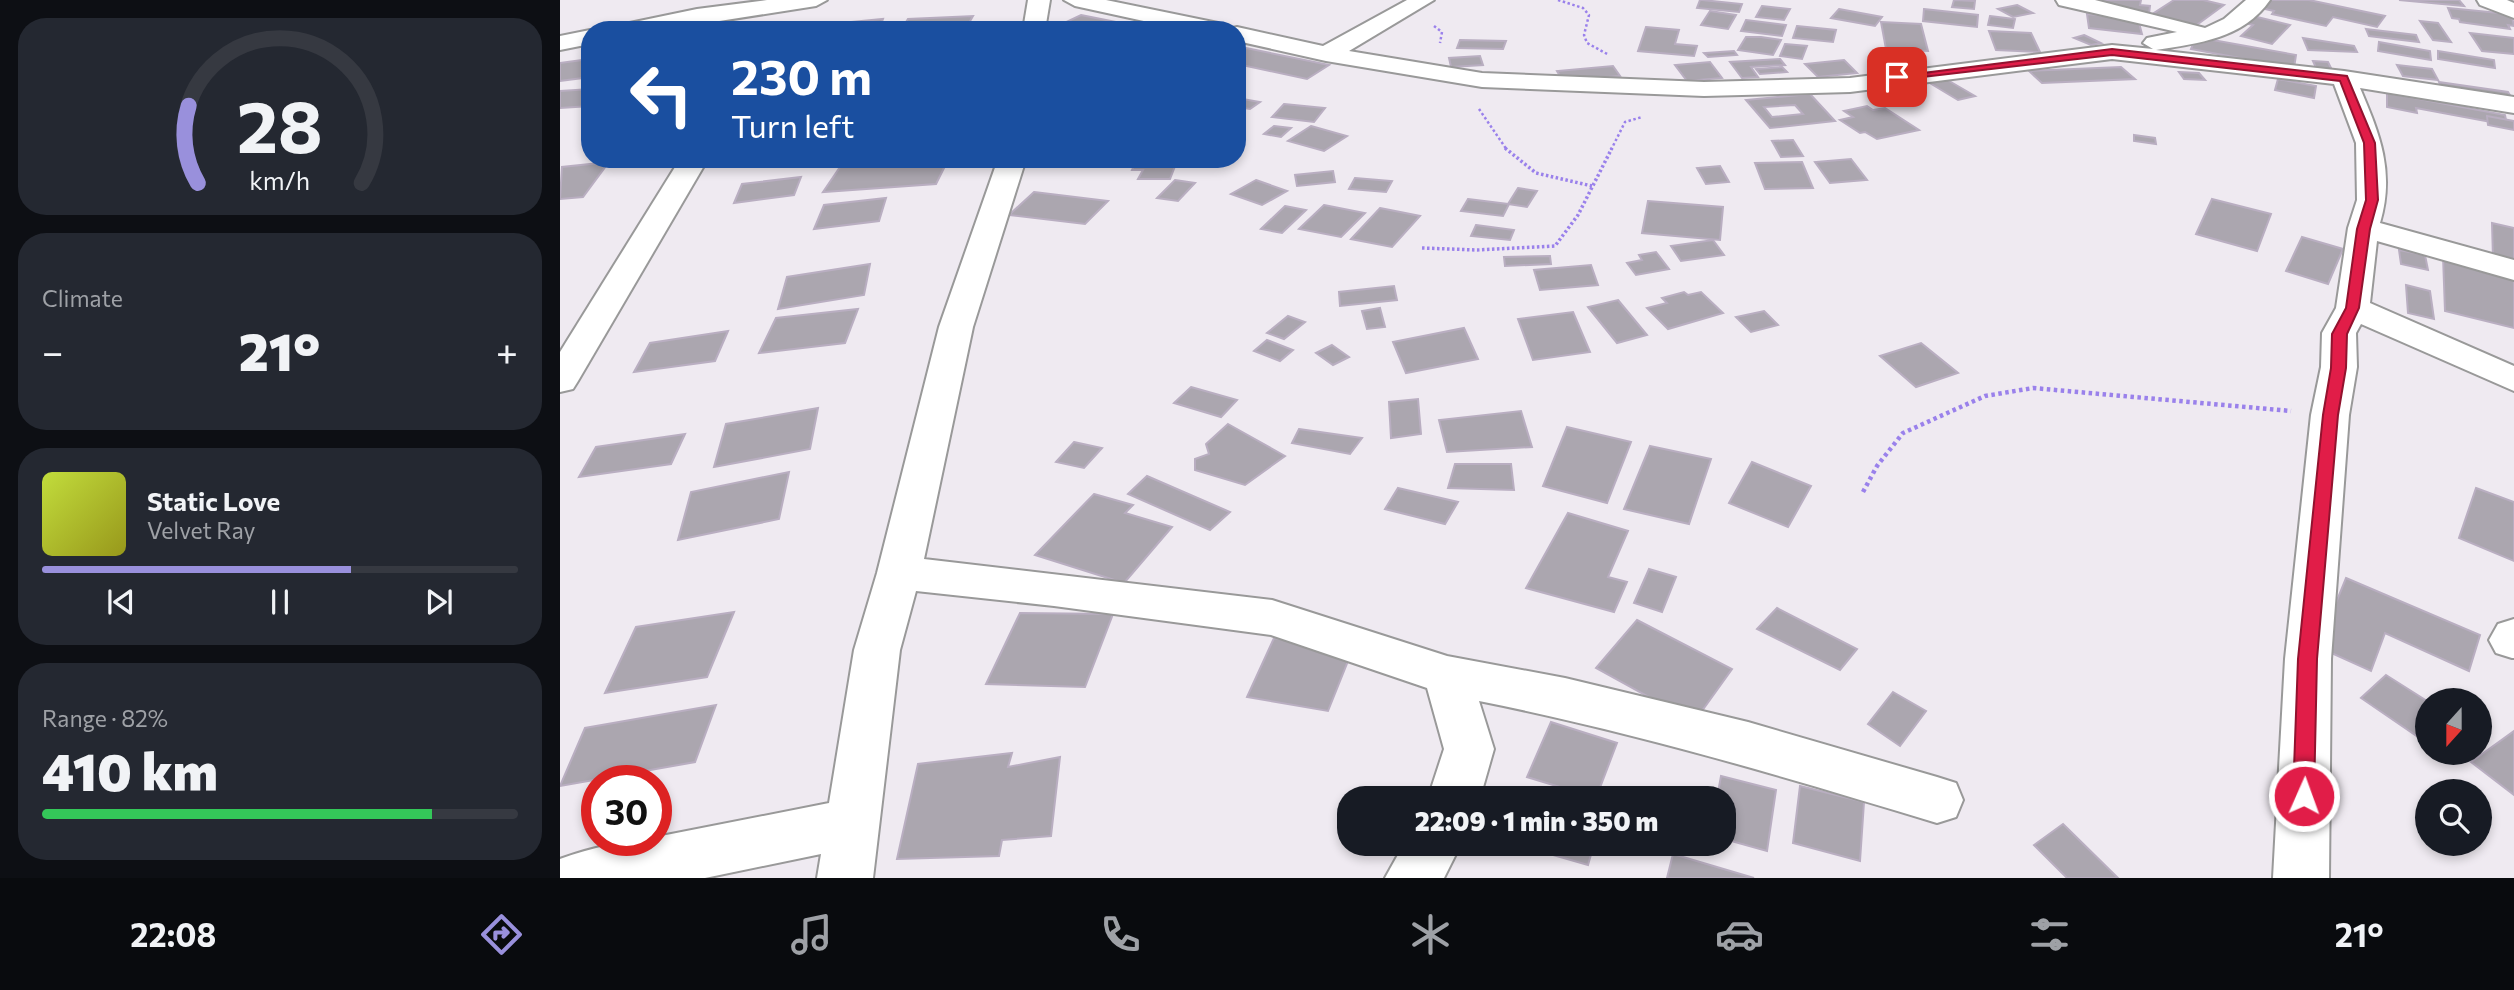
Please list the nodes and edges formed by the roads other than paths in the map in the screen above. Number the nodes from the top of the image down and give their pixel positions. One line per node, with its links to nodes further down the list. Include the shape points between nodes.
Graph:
1 (816, 0): 7 (street)
2 (1039, 0): 12 (street)
3 (1075, 0): 13 (street)
4 (2067, 0): 14 (street)
5 (2259, 0): 14 (street, via 2232,24)
6 (2488, 0): 9 (street)
7 (791, 3): 10 (street); 11 (street)
8 (1417, 4): 19 (street)
9 (2514, 11)
10 (682, 21)
11 (780, 21)
12 (1036, 21)
13 (1175, 21)
14 (2209, 34): 18 (street)
15 (1246, 36): 19 (street)
16 (581, 39): 17 (street)
17 (560, 43)
18 (2112, 52): 19 (street, via 1850,85 1704,89 1482,80); 20 (street)
19 (1326, 54)
20 (2344, 78): 21 (street); 24 (street, via 2370,143 2372,200)
21 (2514, 105)
22 (689, 168): 28 (street)
23 (1009, 168): 29 (street, via 956,327)
24 (2364, 229): 25 (street); 26 (street)
25 (2514, 270)
26 (2353, 308): 27 (street); 38 (street, via 2339,334 2339,368 2330,415 2308,659)
27 (2514, 380)
28 (560, 381)
29 (899, 573): 30 (street, via 1272,618); 33 (street, via 877,650)
30 (1447, 675): 31 (street, via 1469,749); 32 (street, via 1565,698 1735,741)
31 (1458, 786)
32 (1937, 800)
33 (853, 823): 35 (street); 36 (street)
34 (1427, 856): 37 (street)
35 (579, 878)
36 (845, 878)
37 (1413, 878)
38 (2301, 878)

